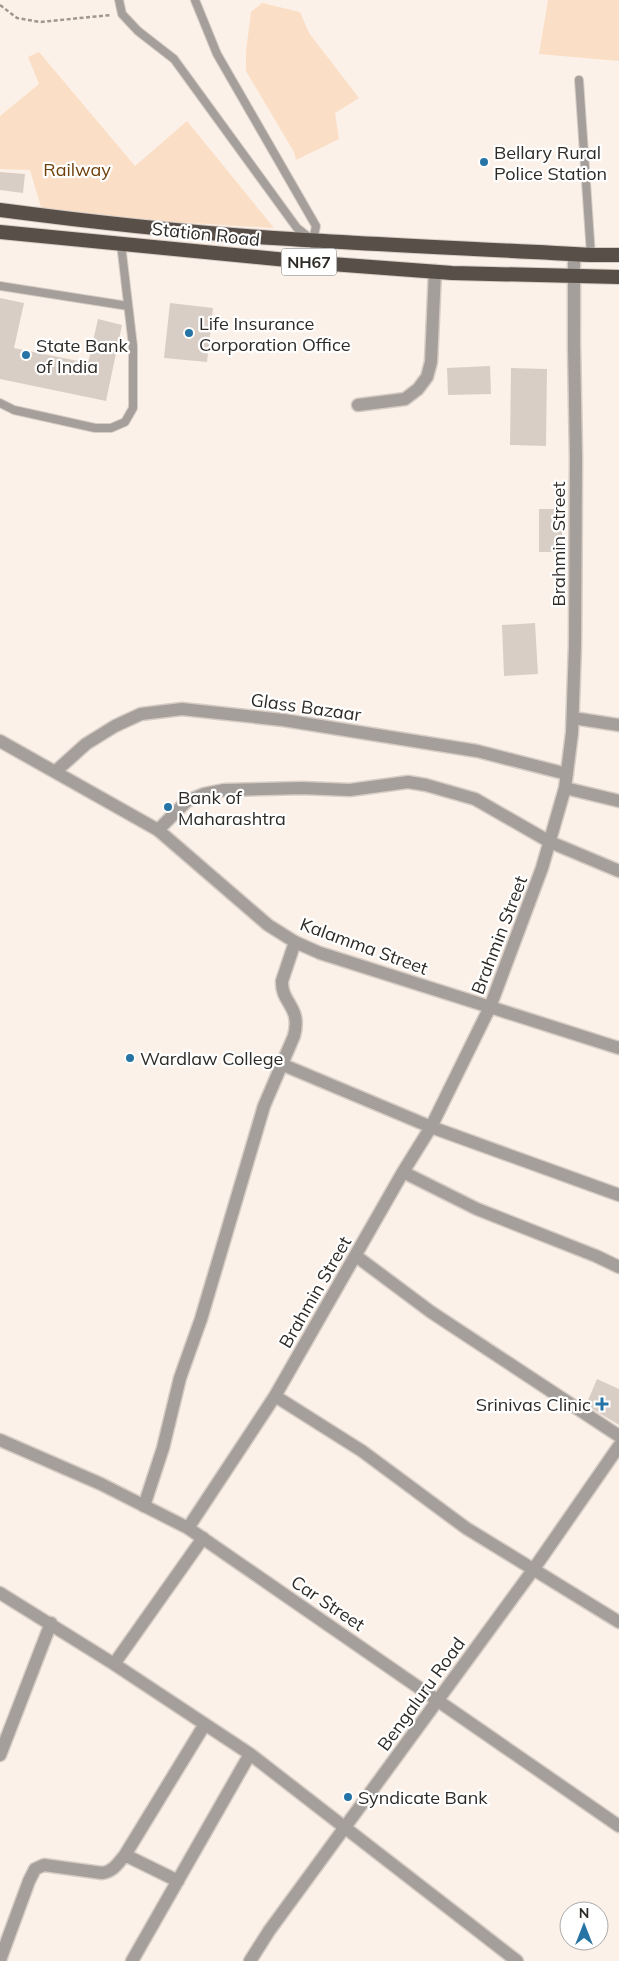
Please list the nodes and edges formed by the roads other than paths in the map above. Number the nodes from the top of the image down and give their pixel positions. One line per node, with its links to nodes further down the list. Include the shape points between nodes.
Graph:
1 (119, 0): 6 (lane, via 122,14 174,59 297,228)
2 (194, 0): 6 (lane, via 218,54 316,226)
3 (579, 80): 9 (lane)
4 (0, 210): 6 (highway, Station Road / NH67, via 177,230)
5 (0, 232): 7 (highway, Station Road / NH67)
6 (313, 240): 8 (highway, NH67); 11 (lane)
7 (121, 244): 11 (highway, Station Road / NH67); 16 (lane)
8 (574, 254): 9 (highway, NH67); 13 (street, Brahmin Street)
9 (591, 255): 10 (highway, NH67)
10 (619, 255)
11 (318, 263): 12 (highway, Station Road / NH67)
12 (435, 271): 13 (highway, Station Road / NH67); 18 (street, via 432,362 427,377 405,399)
13 (573, 276): 14 (highway, Station Road / NH67); 19 (street, Brahmin Street, via 576,458)
14 (619, 277)
15 (0, 286): 16 (lane)
16 (128, 306): 17 (lane, via 133,346 133,408 125,422 110,428 95,428 14,410)
17 (0, 403)
18 (358, 405)
19 (573, 718): 20 (street); 23 (street, Brahmin Street)
20 (619, 725)
21 (0, 741): 22 (street, Kalamma Street)
22 (56, 771): 23 (street, Glass Bazaar, via 86,744 115,726 140,714 182,709 283,720 477,751); 26 (street, Kalamma Street)
23 (567, 774): 24 (street, Brahmin Street)
24 (564, 788): 25 (street); 27 (street, Brahmin Street)
25 (619, 801)
26 (158, 830): 27 (street, via 187,801 204,794 234,790 350,790 408,782 475,799); 29 (street, Kalamma Street, via 268,925)
27 (550, 842): 28 (street); 30 (street, Brahmin Street)
28 (619, 871)
29 (295, 942): 30 (street, Kalamma Street, via 320,953); 32 (street, via 281,987 295,1013 297,1025)
30 (490, 1007): 31 (street, Kalamma Street); 33 (street, Brahmin Street)
31 (619, 1048)
32 (281, 1064): 33 (street); 42 (street, via 264,1106)
33 (432, 1126): 34 (street, Brahmin Street); 35 (street)
34 (403, 1172): 36 (street, Brahmin Street); 37 (street, via 478,1209)
35 (619, 1195)
36 (356, 1256): 38 (street, Brahmin Street); 39 (street, via 431,1312)
37 (619, 1267)
38 (275, 1396): 43 (street, Brahmin Street); 45 (street, via 362,1451 466,1528)
39 (619, 1436)
40 (0, 1440): 42 (street, Car Street)
41 (619, 1446): 45 (street, Bengaluru Road)
42 (144, 1506): 43 (street, Car Street)
43 (188, 1528): 44 (street, Car Street)
44 (203, 1538): 49 (street); 50 (street, Car Street)
45 (533, 1570): 47 (street); 50 (street, Bengaluru Road)
46 (0, 1593): 48 (street)
47 (619, 1622)
48 (51, 1623): 49 (street); 52 (street)
49 (114, 1664): 51 (street)
50 (438, 1699): 55 (street, Car Street); 56 (street, Bengaluru Road)
51 (206, 1724): 53 (street); 57 (street)
52 (5, 1731): 54 (street)
53 (250, 1754): 56 (street); 58 (street)
54 (0, 1755)
55 (619, 1826)
56 (346, 1828): 61 (street, Bengaluru Road); 62 (street)
57 (125, 1855): 58 (street); 59 (street, via 108,1873 44,1865 35,1869)
58 (178, 1881): 60 (street)
59 (0, 1960)
60 (132, 1961)
61 (250, 1961)
62 (517, 1961)

